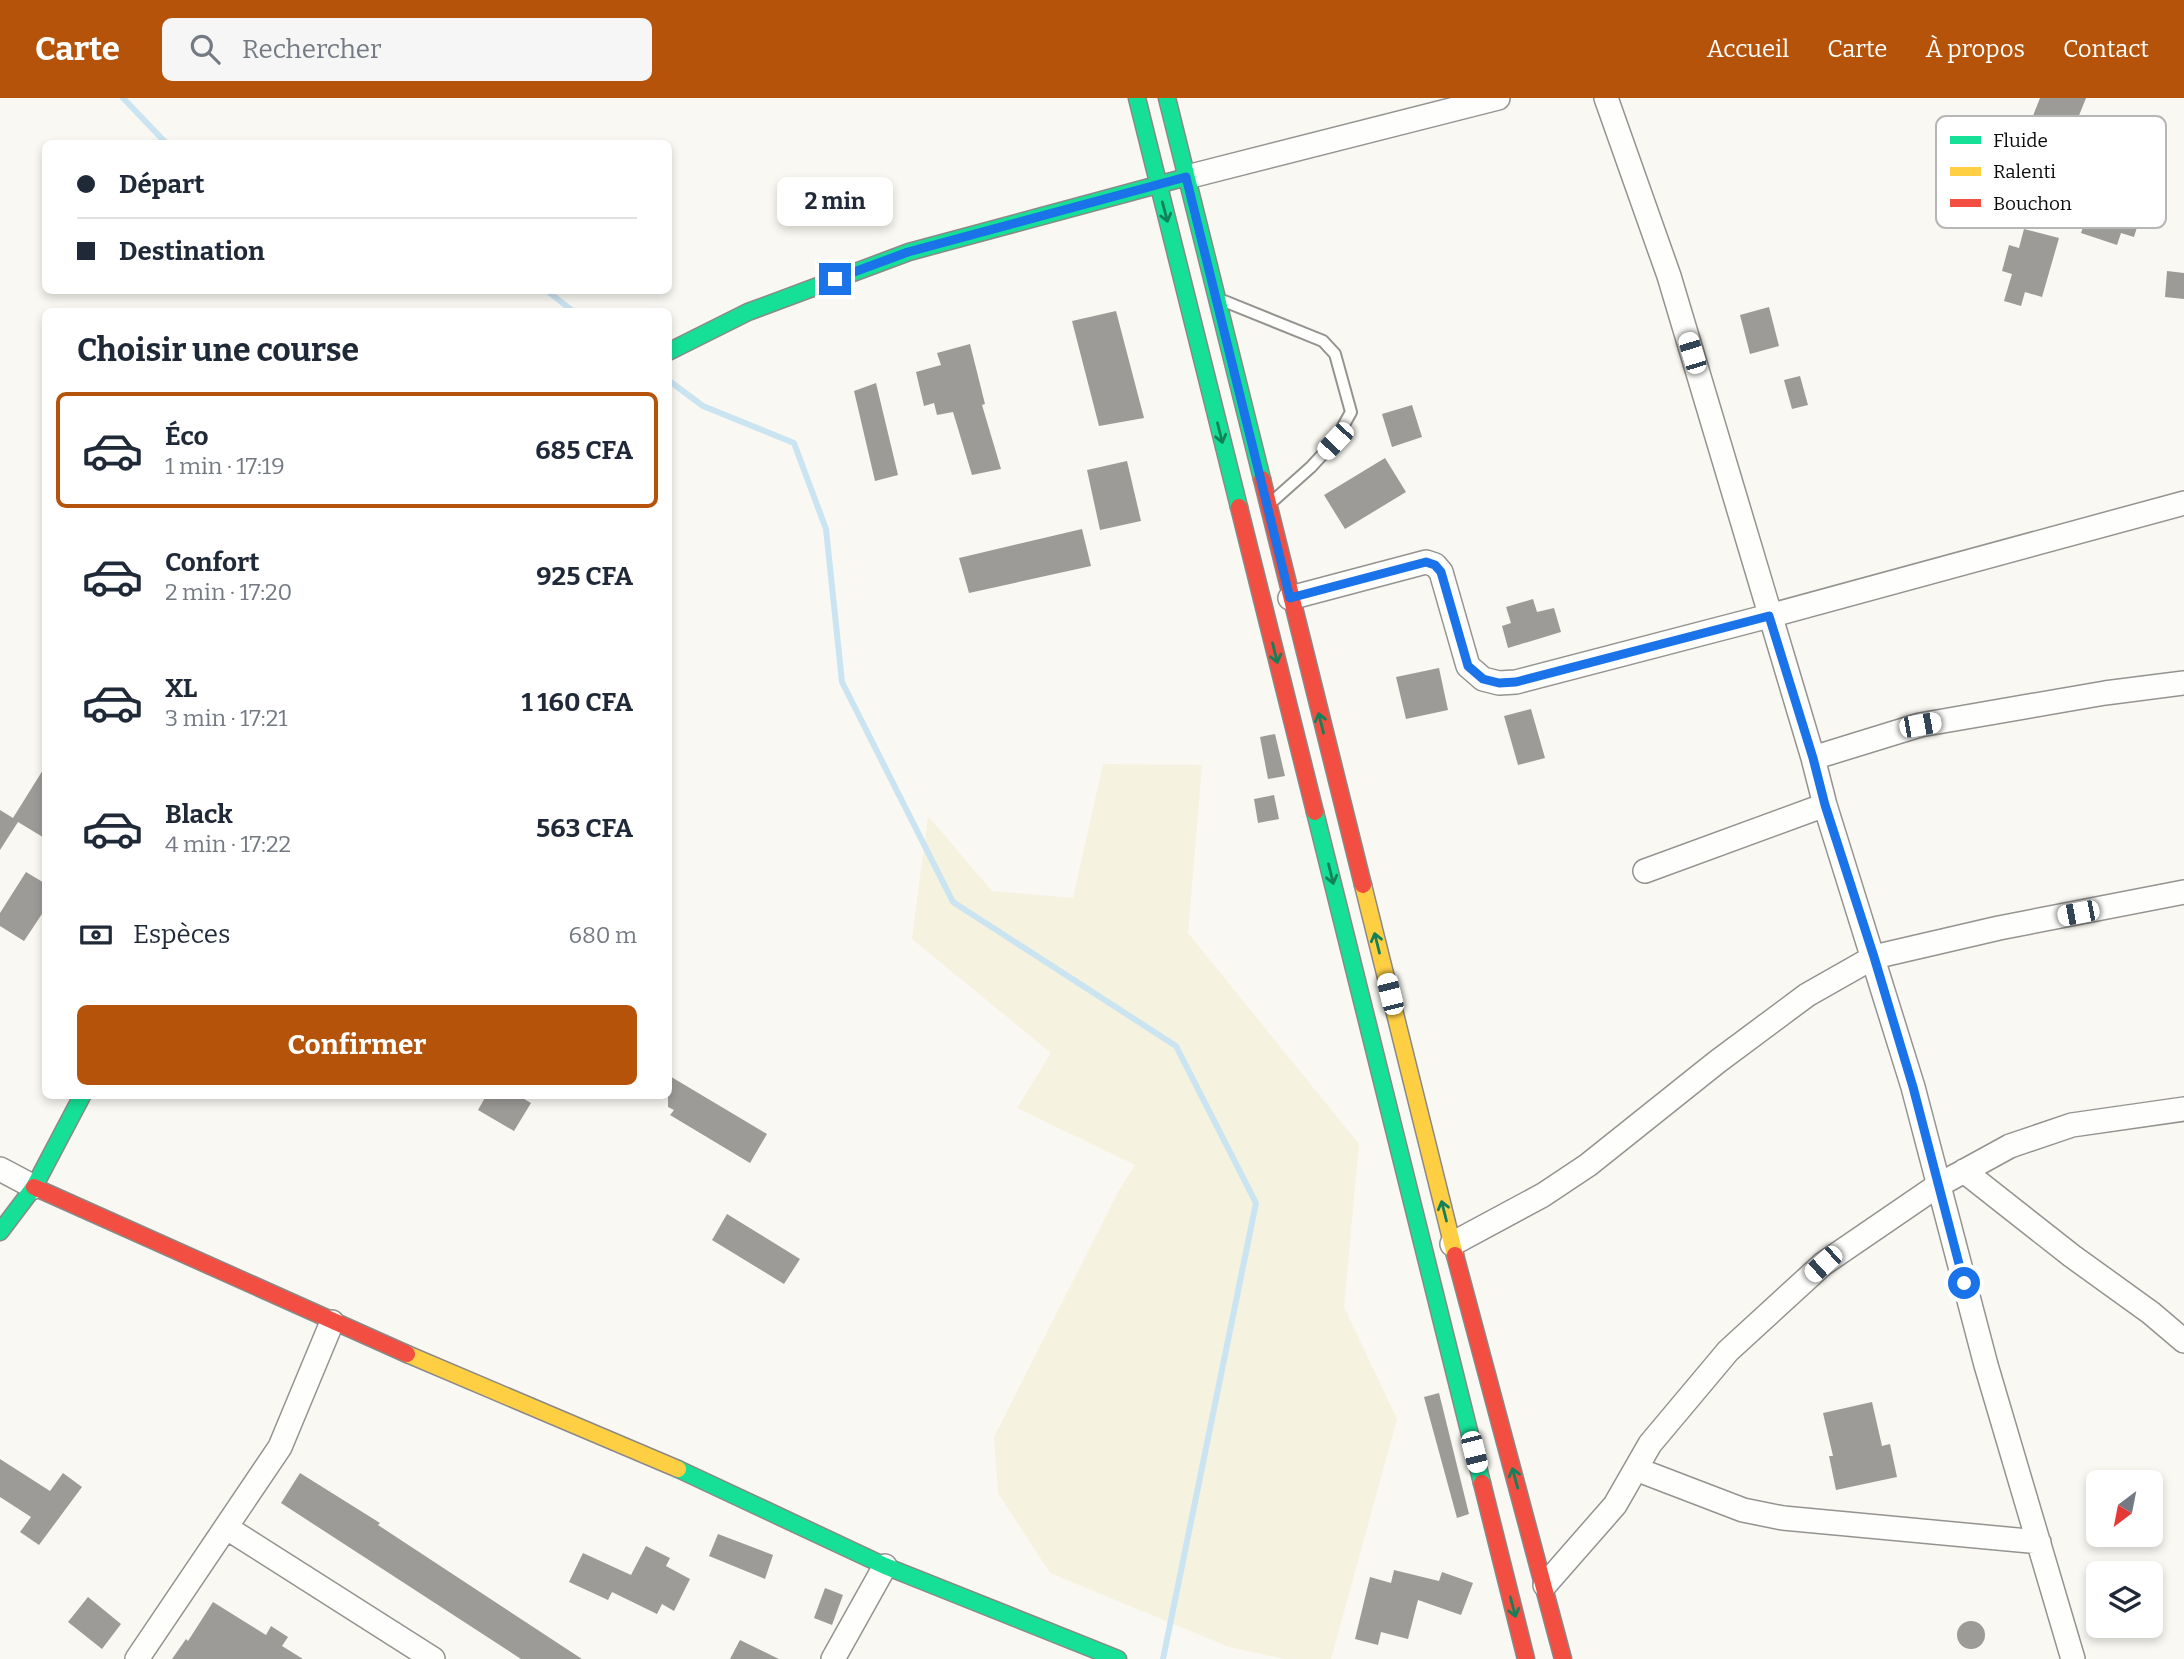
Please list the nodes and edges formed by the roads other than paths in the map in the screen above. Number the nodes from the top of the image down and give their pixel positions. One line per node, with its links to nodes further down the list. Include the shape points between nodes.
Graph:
1 (1137, 98): 6 (main road)
2 (1167, 98): 5 (main road)
3 (1498, 98): 5 (street)
4 (1606, 98): 12 (street, via 1669,276)
5 (1186, 177): 6 (main road); 7 (main road)
6 (1158, 185): 8 (main road, via 908,252 748,312); 38 (main road, one-way to 38)
7 (1216, 298): 10 (main road); 10 (lane, via 1323,341 1335,354 1351,412 1335,441)
8 (672, 350)
9 (2184, 503): 12 (street)
10 (1267, 506): 11 (main road)
11 (1290, 598): 12 (street, via 1426,562 1435,565 1441,572 1468,666 1483,679 1499,683); 26 (main road, one-way to 11)
12 (1769, 616): 14 (street)
13 (2184, 683): 14 (street, via 1920,725)
14 (1813, 758): 15 (street)
15 (1825, 805): 16 (street); 18 (street)
16 (1645, 871)
17 (2184, 892): 18 (street)
18 (1874, 957): 23 (street); 26 (street, via 1807,995 1588,1165)
19 (80, 1099): 24 (main road)
20 (2184, 1109): 22 (street, via 2073,1125 2010,1146)
21 (0, 1169): 24 (street)
22 (1964, 1171): 23 (street); 28 (street)
23 (1937, 1186): 29 (street, via 1823,1264 1738,1341 1650,1444); 31 (street)
24 (34, 1188): 25 (main road); 27 (main road)
25 (0, 1232)
26 (1452, 1244): 33 (main road, one-way to 26)
27 (332, 1322): 30 (street, via 280,1447); 32 (main road, via 699,1478)
28 (2184, 1341)
29 (1636, 1469): 31 (street, via 1743,1510 1783,1518); 33 (street, via 1615,1505)
30 (227, 1528): 34 (street); 35 (street)
31 (2039, 1542): 40 (street)
32 (885, 1566): 36 (street); 37 (main road)
33 (1545, 1585): 39 (main road)
34 (136, 1659)
35 (433, 1659)
36 (833, 1659)
37 (1118, 1659)
38 (1526, 1659)
39 (1563, 1659)
40 (2073, 1659)

